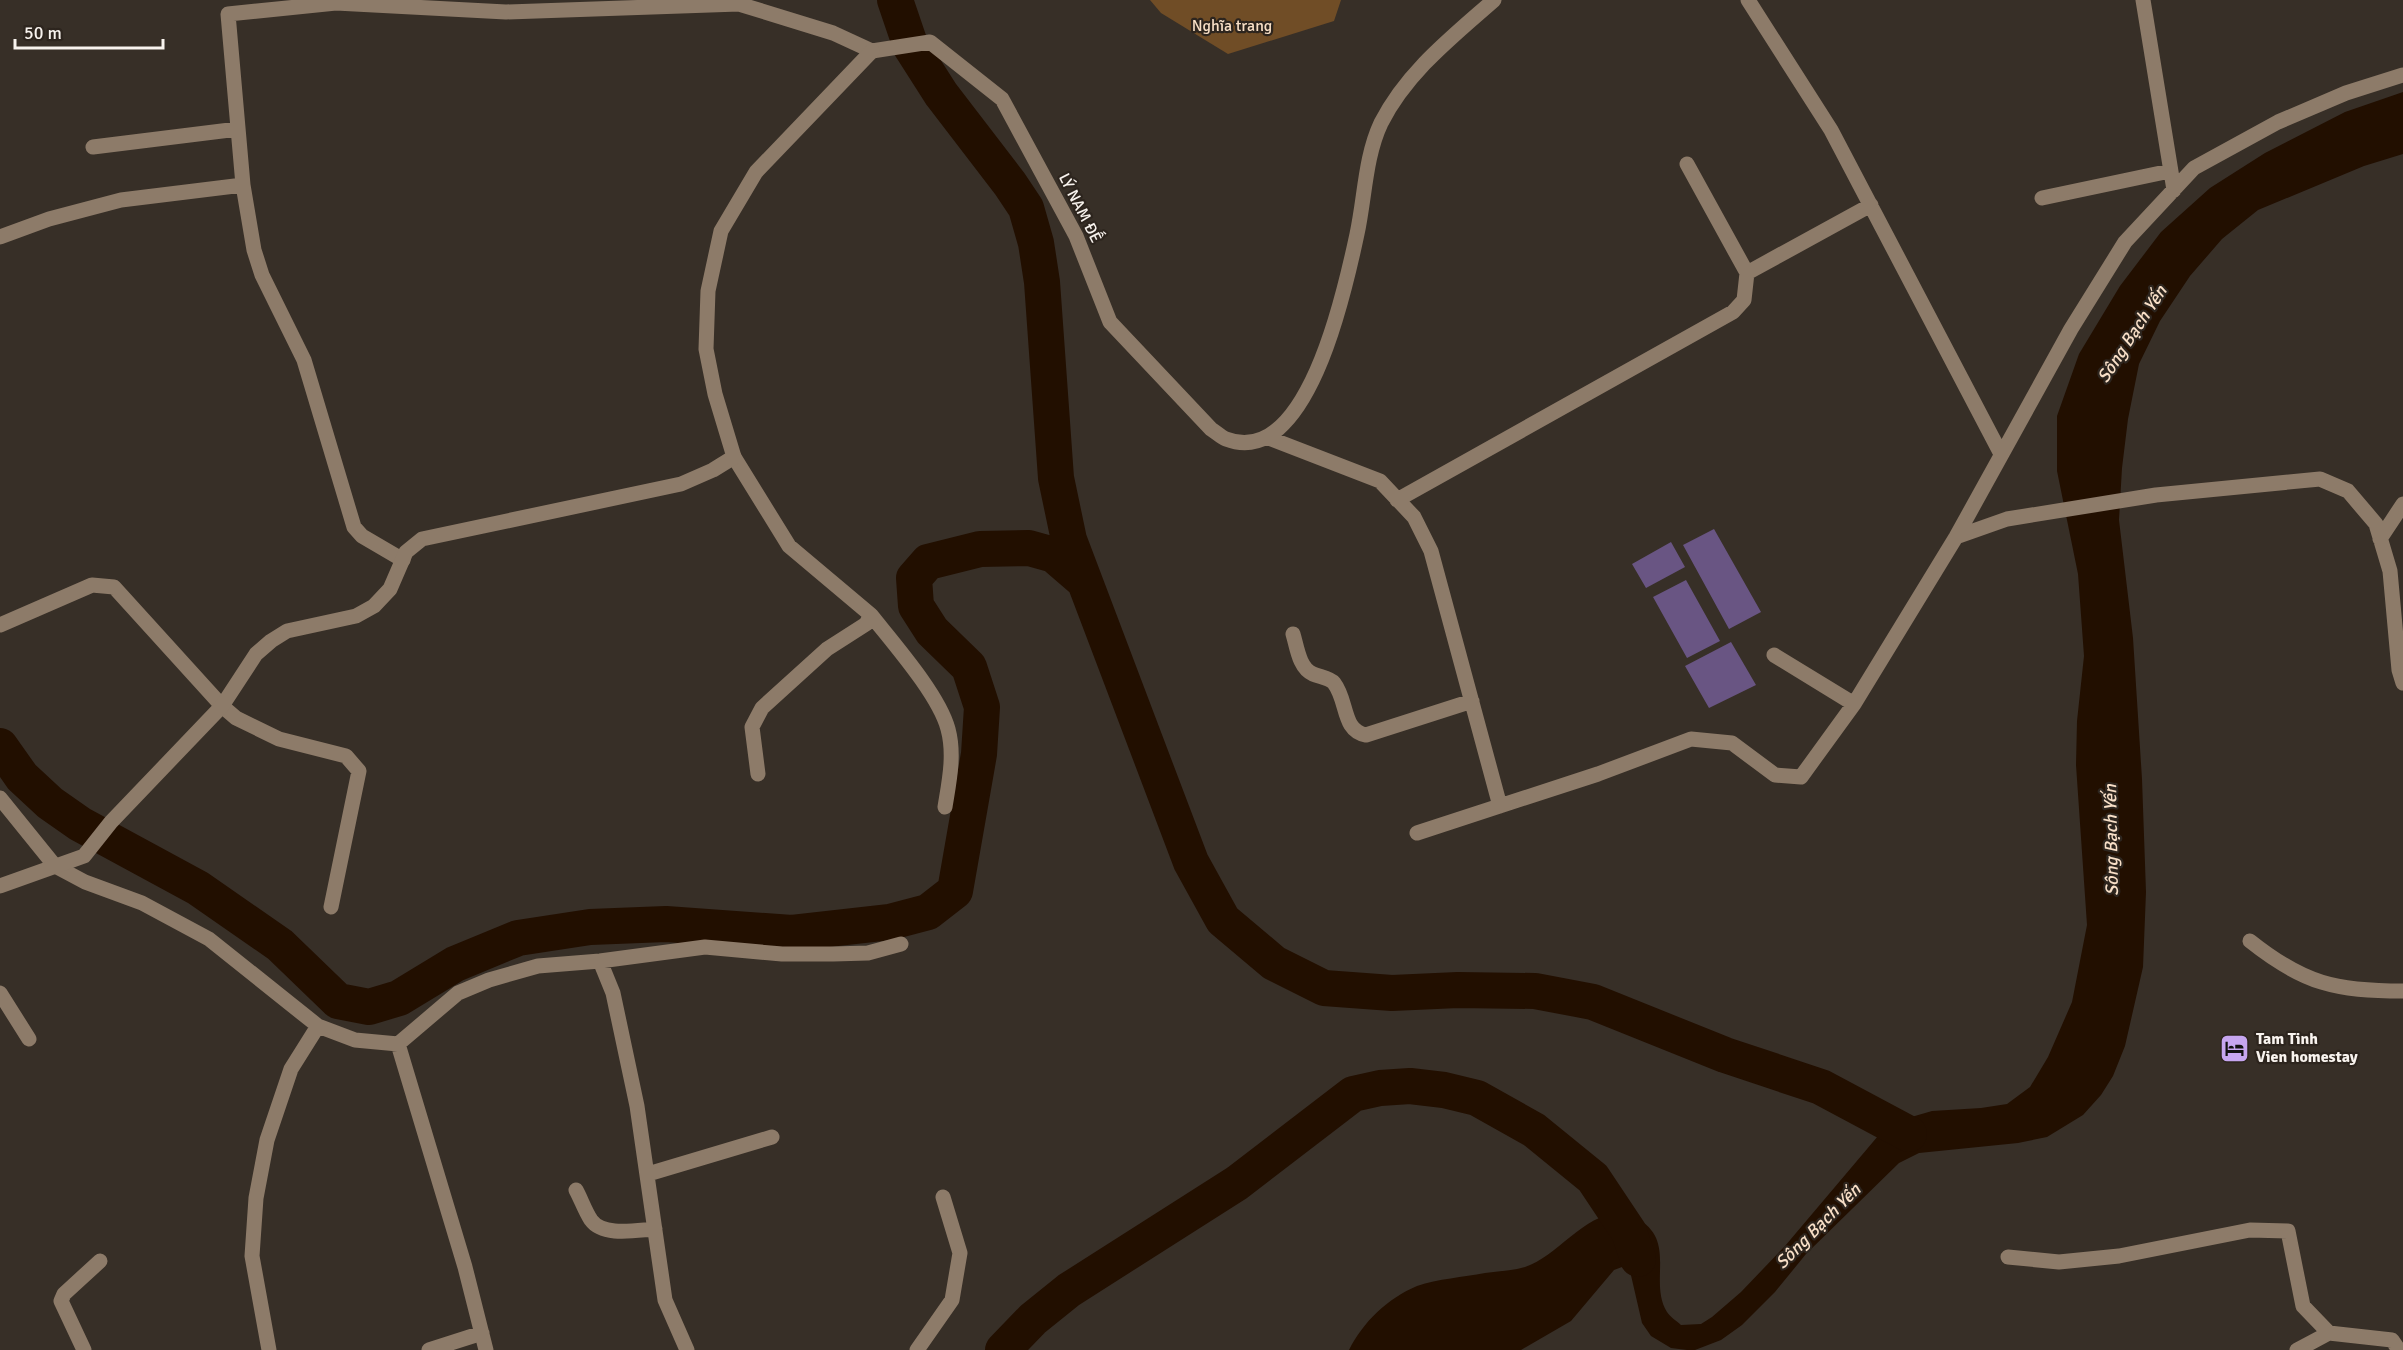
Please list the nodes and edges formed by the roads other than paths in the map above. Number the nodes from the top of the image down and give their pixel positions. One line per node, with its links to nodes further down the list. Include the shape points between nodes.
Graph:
1 (1494, 0): 18 (street, via 1425,61 1382,123 1372,148 1332,336 1298,408)
2 (1748, 0): 15 (street, via 1831,130)
3 (2143, 0): 11 (street)
4 (334, 2): 5 (street, via 506,12); 8 (street, via 228,14)
5 (629, 4): 6 (street, via 739,4 833,33)
6 (872, 51): 18 (street, LÝ NAM ĐẾ, via 930,42 1002,99 1076,236 1110,322 1211,429 1226,439 1242,442); 20 (street, bridge, via 756,172 721,231 708,291 706,349)
7 (2403, 75): 13 (street, via 2346,93 2278,122 2194,168)
8 (238, 129): 9 (street); 12 (street)
9 (93, 147)
10 (1687, 164): 17 (street)
11 (2170, 171): 13 (street); 14 (street)
12 (243, 185): 16 (street, via 121,200); 25 (street, via 254,250 304,360 354,527)
13 (2174, 190): 19 (street, via 2125,242)
14 (2042, 198)
15 (1870, 205): 17 (street); 19 (street)
16 (0, 237)
17 (1747, 273): 21 (street, via 1743,300 1733,312)
18 (1266, 437): 21 (street, via 1380,482)
19 (2001, 454): 23 (street)
20 (734, 457): 25 (street, bridge, via 681,484 422,539 406,552); 26 (street, via 789,546)
21 (1397, 500): 31 (street, via 1414,517 1431,551)
22 (2403, 504): 24 (street)
23 (1956, 537): 24 (street, via 2007,519 2156,495 2320,478 2348,491 2376,524); 32 (street)
24 (2380, 539): 30 (street, via 2390,571)
25 (403, 560): 33 (street, bridge, via 390,589 374,606 356,616 287,631 271,641 256,654)
26 (872, 615): 34 (street, via 866,624 827,649 762,708 752,727); 37 (street, via 936,701 948,729 952,761)
27 (0, 625): 33 (street, via 92,585 114,587)
28 (1293, 634): 31 (street, via 1303,665 1310,673 1332,681 1357,734 1366,735)
29 (1774, 655): 32 (street)
30 (2403, 683)
31 (1472, 701): 36 (street)
32 (1854, 704): 36 (street, via 1801,777 1775,775 1731,743 1691,739)
33 (222, 706): 39 (street, bridge, via 111,822 84,856); 41 (street, via 236,718 279,738 346,756 359,771)
34 (758, 774)
35 (0, 798): 39 (street)
36 (1500, 806): 38 (street)
37 (945, 807)
38 (1418, 833)
39 (55, 866): 40 (street, bridge); 47 (street, via 142,903 209,939)
40 (0, 886)
41 (331, 907)
42 (2250, 941): 45 (street, via 2277,962 2318,982 2358,991)
43 (901, 944): 44 (street, via 868,953 833,954 705,947)
44 (600, 962): 49 (street, via 537,966 458,993); 51 (street, via 613,993)
45 (2403, 991)
46 (0, 993): 48 (street)
47 (318, 1026): 49 (street, via 355,1040); 60 (street, via 291,1069 267,1140 256,1198 252,1256)
48 (29, 1039)
49 (398, 1044): 57 (street)
50 (772, 1137): 51 (street)
51 (648, 1174): 54 (street)
52 (576, 1190): 54 (street, via 599,1228)
53 (943, 1197): 64 (street, via 960,1253 952,1300)
54 (655, 1229): 63 (street, via 664,1300)
55 (2008, 1257): 58 (street, via 2059,1262 2119,1256 2250,1230 2288,1231 2303,1306)
56 (100, 1261): 59 (street, via 61,1301)
57 (482, 1334): 61 (street); 62 (street)
58 (2329, 1334): 65 (street); 66 (street, via 2392,1340)
59 (84, 1350)
60 (269, 1350)
61 (429, 1350)
62 (486, 1350)
63 (687, 1350)
64 (917, 1350)
65 (2297, 1350)
66 (2399, 1350)

